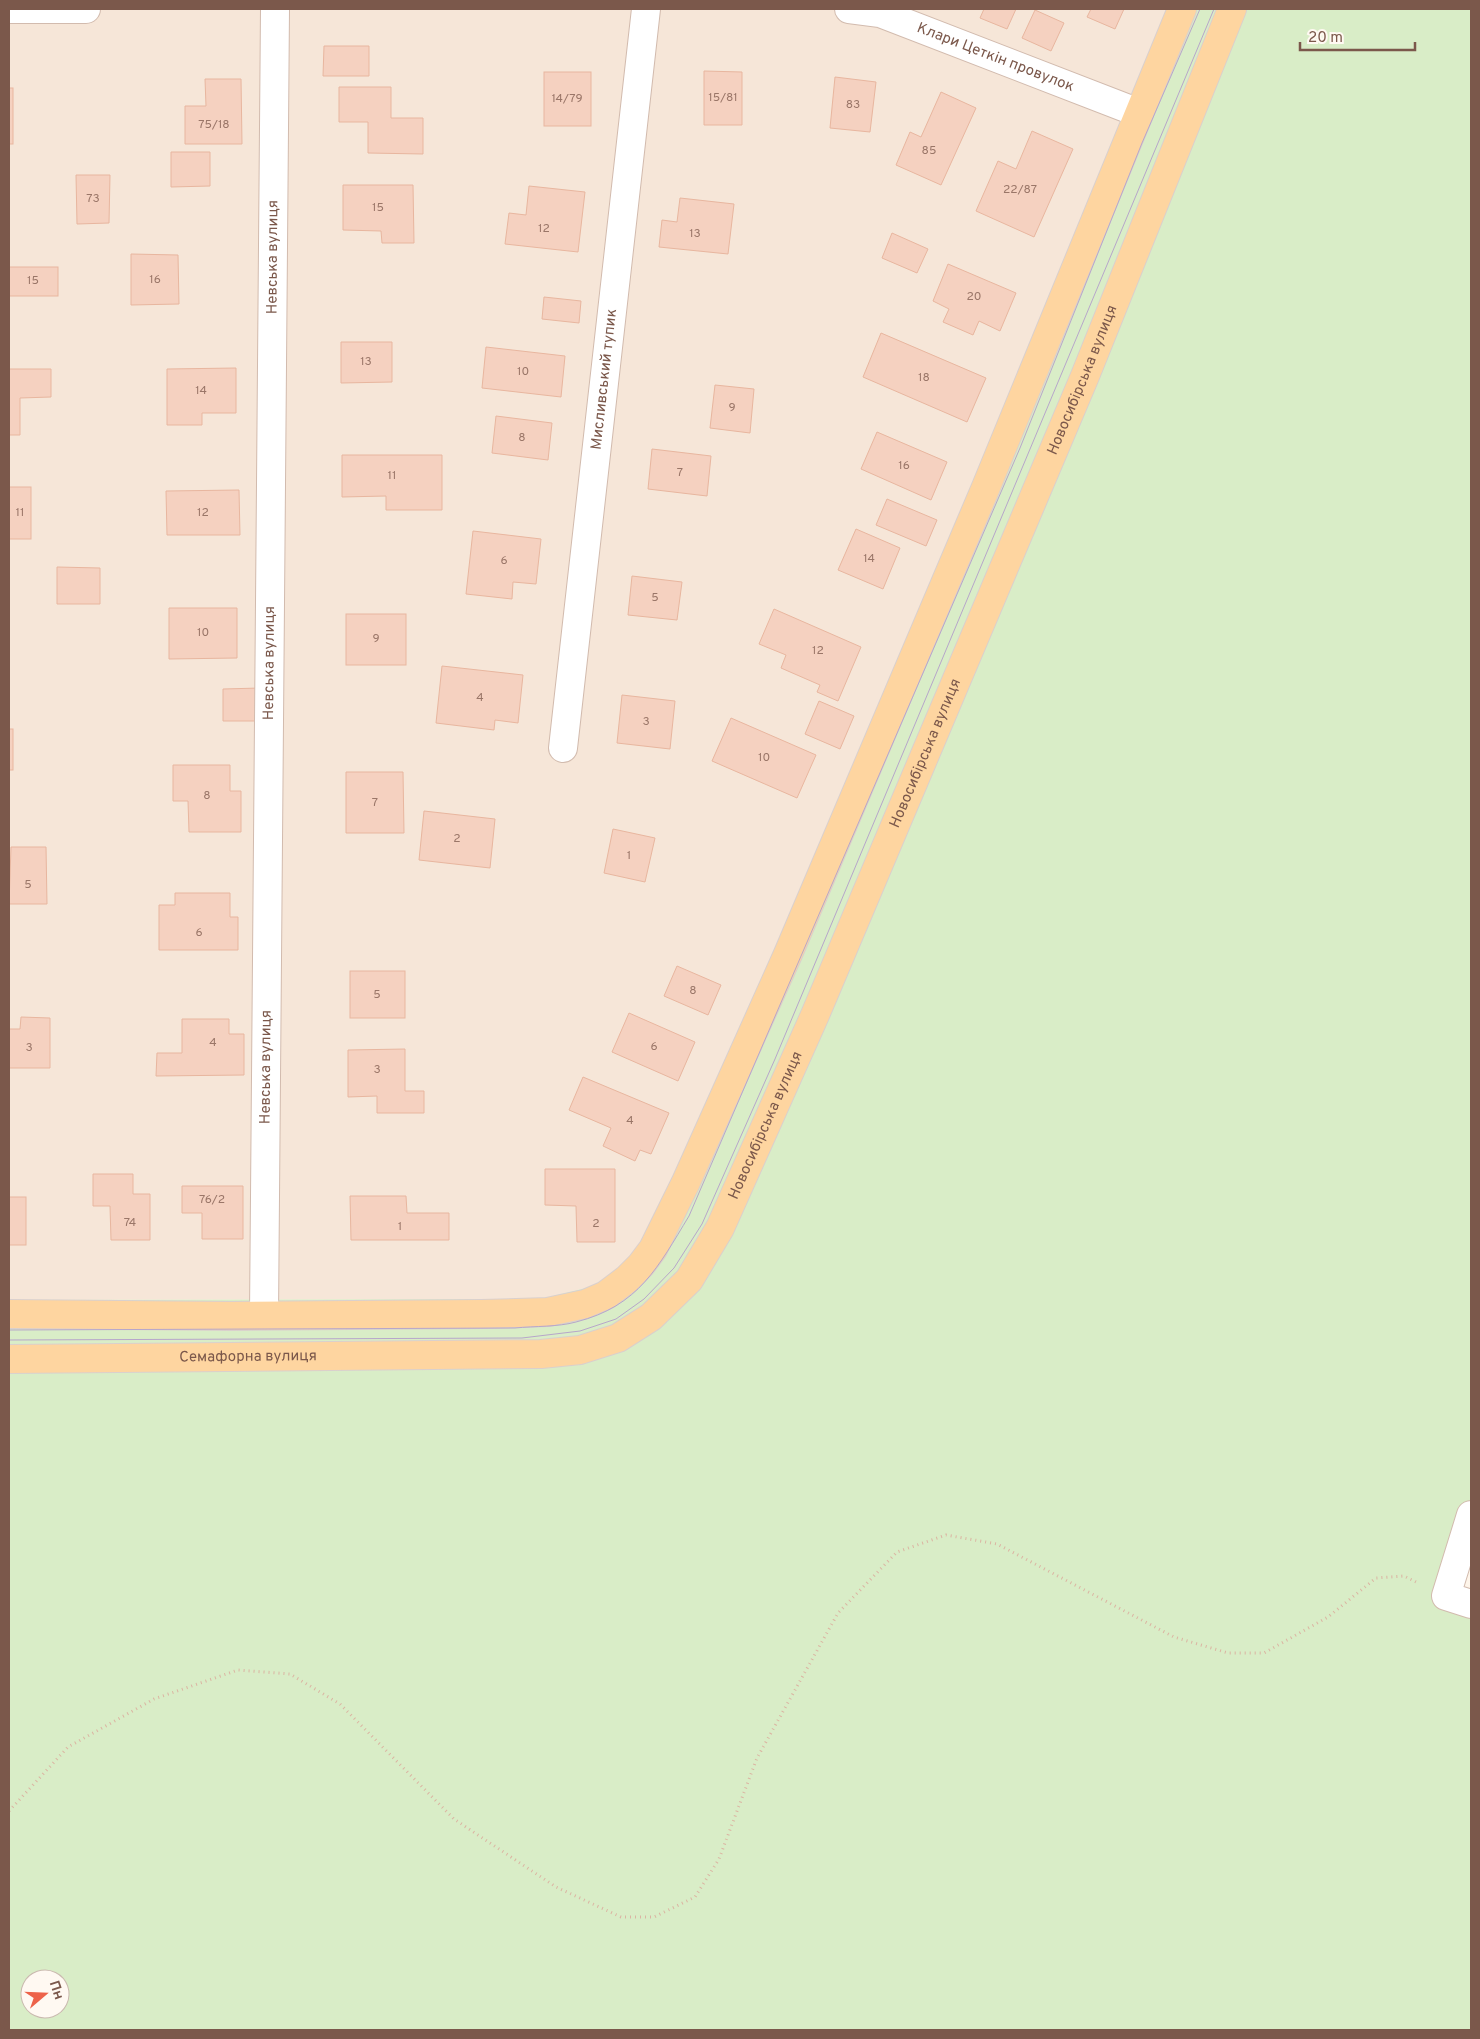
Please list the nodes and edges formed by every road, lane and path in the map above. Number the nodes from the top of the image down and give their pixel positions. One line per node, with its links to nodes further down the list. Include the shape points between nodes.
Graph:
1 (9, 9): 2 (street)
2 (17, 9): 3 (street)
3 (86, 9)
4 (275, 9): 12 (street, Невська вулиця)
5 (646, 9): 10 (street, Мисливський тупик)
6 (850, 9): 9 (street, Клари Цеткін провулок, via 880,13)
7 (1182, 9): 9 (main road)
8 (1232, 9): 13 (main road, Новосибірська вулиця, via 1082,385 815,1015 720,1228 689,1280 651,1317 618,1338 580,1350)
9 (1139, 113): 12 (main road, via 986,487 788,954 653,1249 627,1279 606,1295 585,1304 548,1312)
10 (563, 748)
11 (9, 1314): 12 (main road)
12 (264, 1315)
13 (486, 1355): 14 (main road, Семафорна вулиця)
14 (9, 1359)
15 (1471, 1515): 16 (street)
16 (1446, 1596): 17 (street); 18 (path, via 1404,1576 1376,1578 1328,1617 1264,1653 1228,1654 1174,1637 997,1544 946,1535 897,1552 838,1613 757,1758 719,1859 695,1897 654,1917 621,1917 556,1887 454,1819 340,1704 290,1674 238,1670 154,1699 68,1747)
17 (1471, 1604)
18 (9, 1811)

